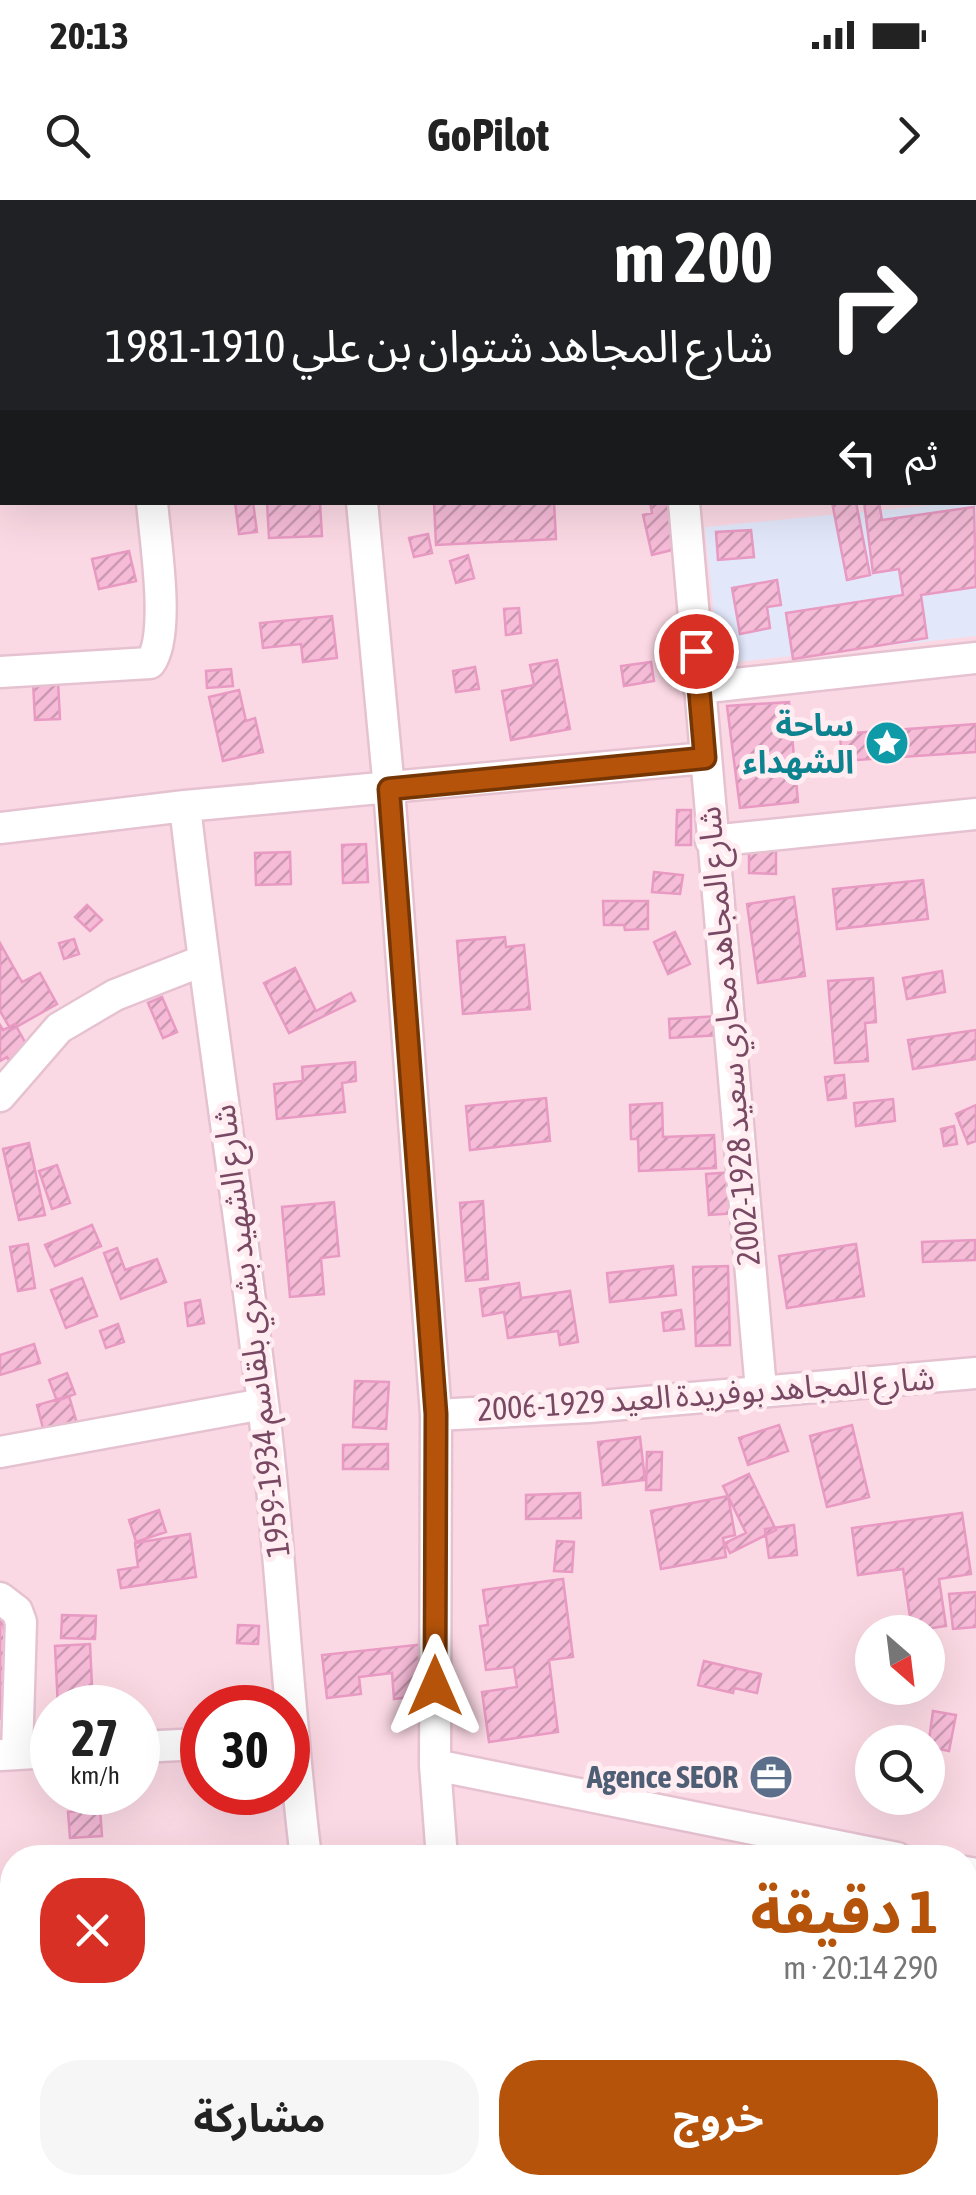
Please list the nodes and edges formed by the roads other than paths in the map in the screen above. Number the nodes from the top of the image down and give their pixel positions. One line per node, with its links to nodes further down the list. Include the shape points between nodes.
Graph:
1 (152, 505): 5 (street, via 161,628 150,663)
2 (362, 505): 8 (street)
3 (684, 505): 6 (street, شارع المجاهد محاري سعيد 1928-2002)
4 (976, 658): 6 (street)
5 (0, 672)
6 (699, 688): 7 (street, شارع المجاهد محاري سعيد 1928-2002)
7 (705, 758): 8 (street); 12 (street, شارع المجاهد محاري سعيد 1928-2002)
8 (389, 789): 9 (street); 18 (street)
9 (185, 806): 11 (street); 13 (street, شارع الشهيد بشري بلقاسم 1934-1959)
10 (976, 814): 12 (street)
11 (0, 828)
12 (711, 841): 16 (street, شارع المجاهد محاري سعيد 1928-2002)
13 (202, 960): 14 (street, via 115,994 59,1028); 17 (street, شارع الشهيد بشري بلقاسم 1934-1959)
14 (0, 1096)
15 (976, 1373): 16 (street, شارع المجاهد بوفريدة العيد 1929-2006)
16 (761, 1390): 18 (street, شارع المجاهد بوفريدة العيد 1929-2006)
17 (262, 1404): 19 (street); 21 (street, شارع الشهيد بشري بلقاسم 1934-1959)
18 (436, 1414): 23 (street)
19 (0, 1452)
20 (0, 1598): 22 (street, via 21,1622)
21 (288, 1685)
22 (9, 1754)
23 (435, 1765): 26 (street); 27 (street)
24 (300, 1815): 25 (street, شارع الشهيد بشري بلقاسم 1934-1959)
25 (304, 1845)
26 (441, 1845)
27 (833, 1845)

